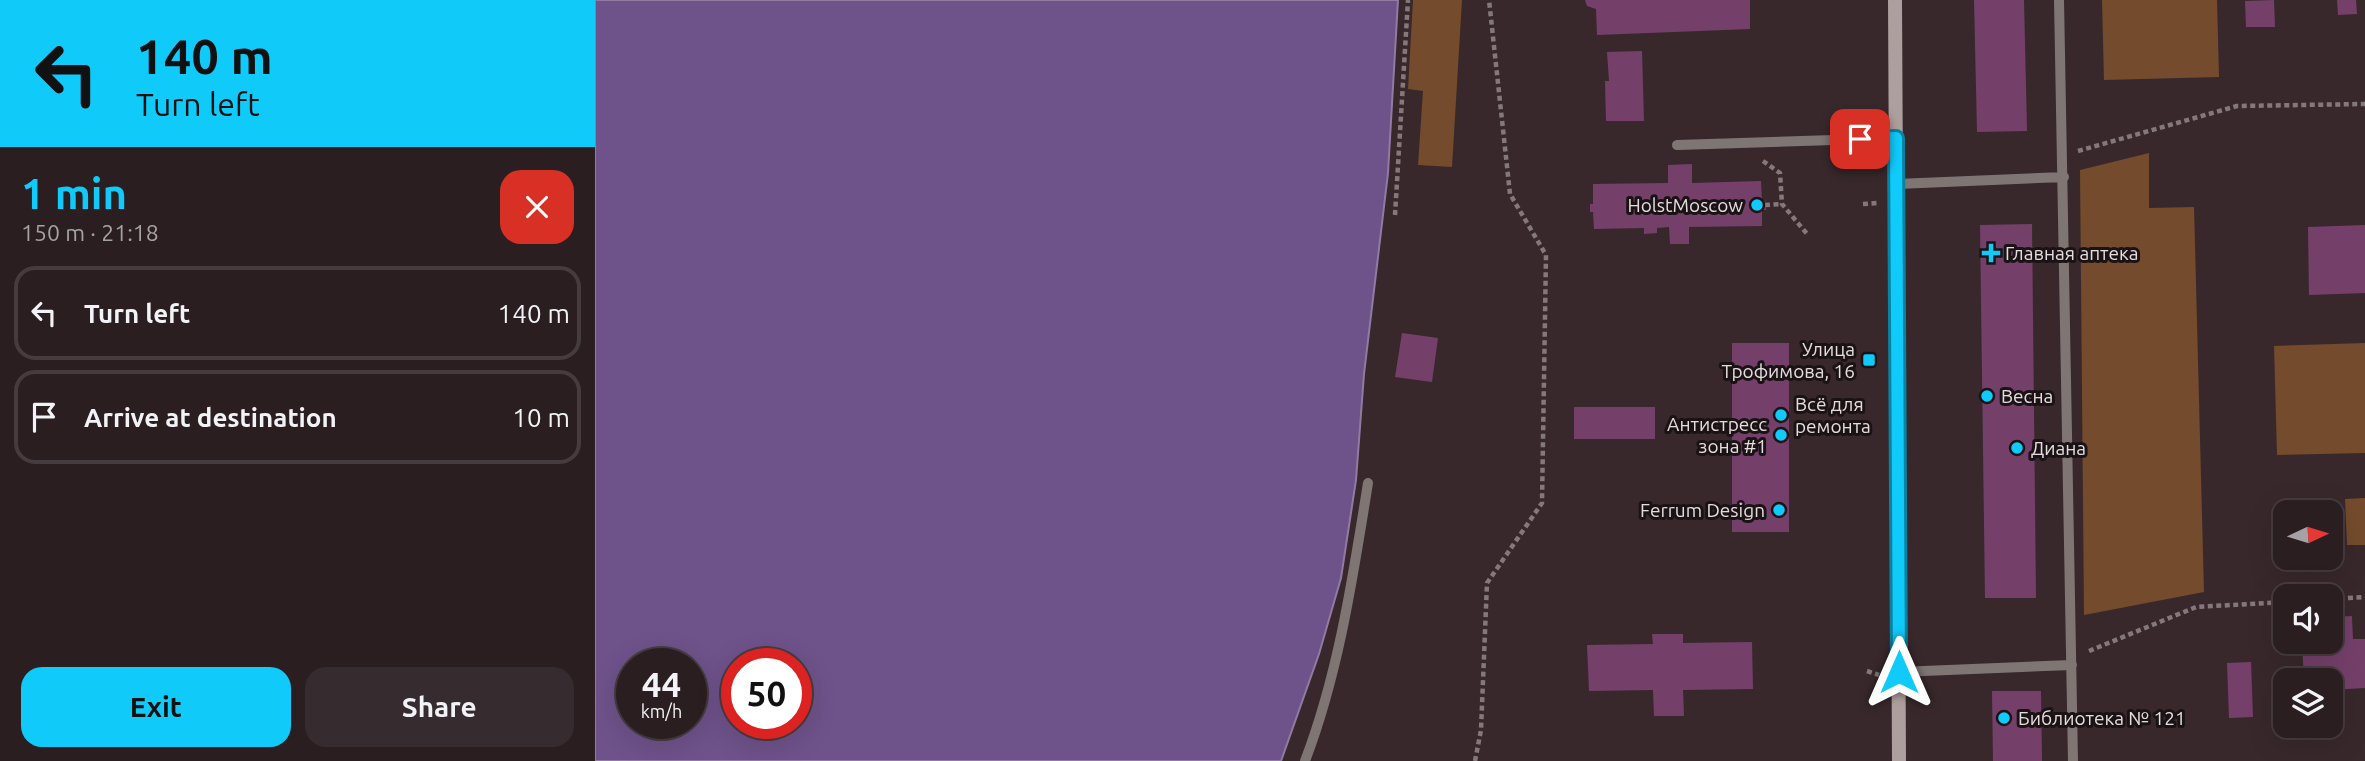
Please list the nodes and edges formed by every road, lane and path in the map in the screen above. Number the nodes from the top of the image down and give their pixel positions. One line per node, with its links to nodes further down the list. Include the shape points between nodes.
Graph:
1 (1408, 0): 14 (path)
2 (1489, 0): 24 (path, via 1510,194 1546,255 1542,503 1487,583 1481,730)
3 (1895, 0): 6 (main road)
4 (2059, 0): 9 (lane)
5 (2365, 104): 9 (path, via 2237,106)
6 (1896, 138): 7 (lane); 11 (main road)
7 (1758, 142): 8 (lane); 12 (path, via 1757,157 1780,173)
8 (1677, 145)
9 (2063, 156): 10 (lane)
10 (2064, 177): 11 (lane); 20 (lane)
11 (1897, 184): 22 (main road)
12 (1782, 204): 13 (path); 15 (path)
13 (1765, 205)
14 (1395, 215)
15 (1808, 236)
16 (1368, 483): 23 (lane, via 1349,596)
17 (2365, 597): 18 (path)
18 (2343, 598)
19 (2273, 603): 20 (path, via 2196,607 2088,652)
20 (2072, 652): 21 (lane)
21 (2072, 665): 22 (lane); 26 (lane)
22 (1899, 672): 25 (main road)
23 (1305, 761)
24 (1475, 761)
25 (1899, 761)
26 (2073, 761)

